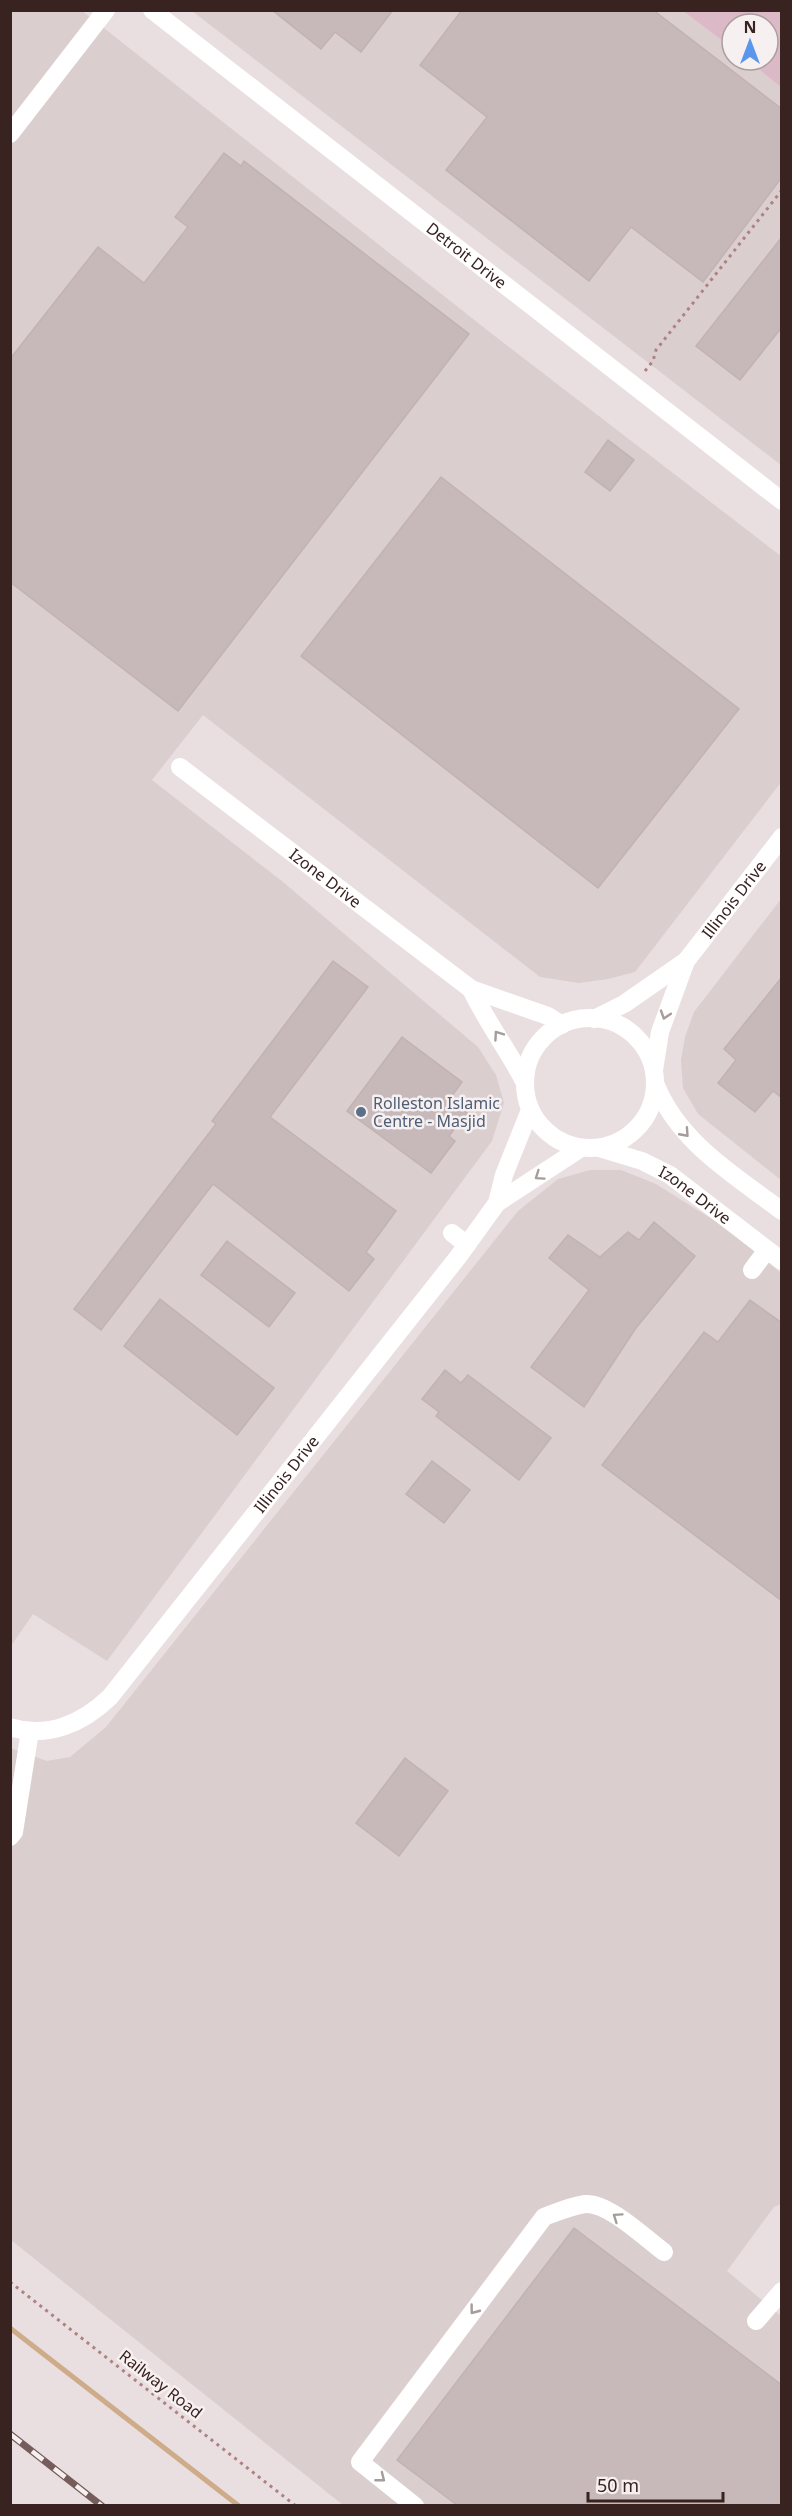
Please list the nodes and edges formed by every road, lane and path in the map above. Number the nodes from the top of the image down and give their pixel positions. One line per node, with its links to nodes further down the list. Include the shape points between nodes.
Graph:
1 (106, 10): 3 (street)
2 (152, 10): 6 (street, Detroit Drive)
3 (10, 134)
4 (782, 190): 5 (path, via 656,350)
5 (645, 371)
6 (782, 501)
7 (180, 767): 10 (street, Izone Drive, via 306,874 428,968)
8 (782, 837): 9 (street, Illinois Drive)
9 (686, 961): 11 (street, Illinois Drive, via 624,1004); 13 (street, Illinois Drive, one-way to 13, via 660,1032)
10 (471, 989): 12 (street, Izone Drive); 14 (street, Izone Drive, one-way to 10)
11 (594, 1018): 12 (street); 13 (street, via 621,1026 633,1035 643,1045)
12 (562, 1024): 14 (street, via 535,1048)
13 (655, 1077): 16 (street, via 652,1102 632,1133 616,1143); 18 (street, one-way to 18, via 662,1101 694,1143)
14 (524, 1081): 15 (street)
15 (530, 1110): 16 (street, via 542,1128 560,1141); 17 (street, Illinois Drive)
16 (589, 1148): 17 (street, Illinois Drive, one-way to 17); 20 (street, Izone Drive, via 642,1161 670,1175)
17 (497, 1203): 21 (street, Illinois Drive)
18 (782, 1211)
19 (452, 1233): 21 (street)
20 (767, 1250): 22 (street, Izone Drive); 23 (street)
21 (465, 1256): 25 (street, Illinois Drive, via 99,1708 63,1728)
22 (782, 1261)
23 (752, 1270)
24 (10, 1727): 25 (street)
25 (30, 1731): 26 (street, via 14,1832)
26 (10, 1837)
27 (664, 2252): 32 (street, one-way to 32, via 599,2206 587,2204 544,2217 360,2462)
28 (10, 2282): 31 (path, Railway Road)
29 (782, 2290): 30 (street)
30 (756, 2321)
31 (296, 2505)
32 (415, 2505)

